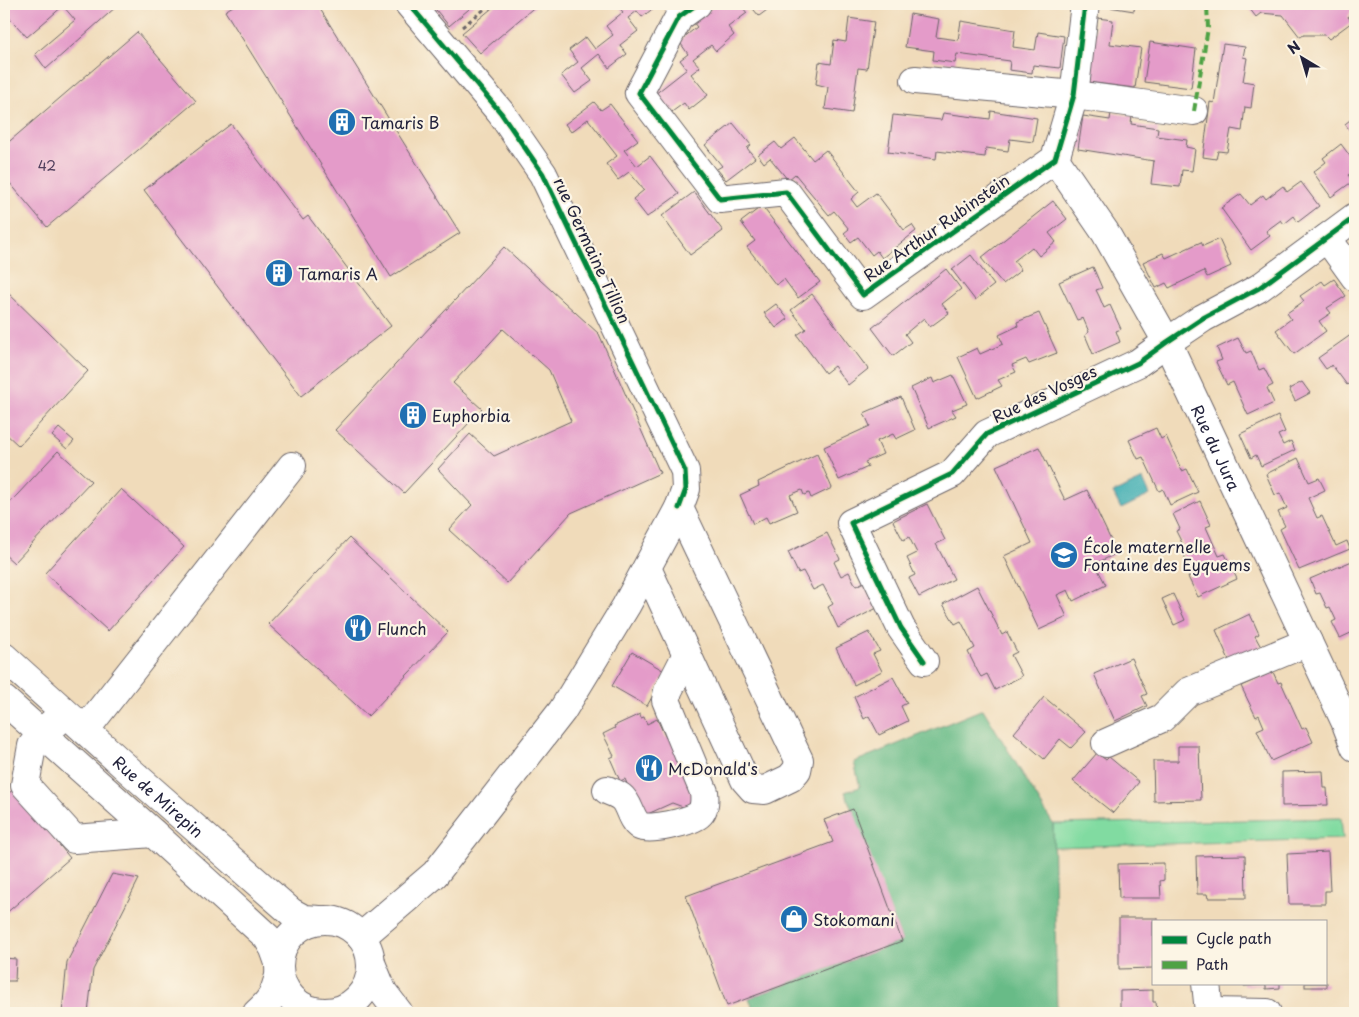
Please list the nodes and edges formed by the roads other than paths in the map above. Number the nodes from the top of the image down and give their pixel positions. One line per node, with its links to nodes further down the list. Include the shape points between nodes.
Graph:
1 (409, 4): 13 (street, rue Germaine Tillion, via 501,113 543,174 685,471 686,489)
2 (697, 4): 7 (street, Rue Arthur Rubinstein, via 679,17 639,93 720,199 786,192 863,295)
3 (1085, 4): 5 (street)
4 (915, 80): 5 (street)
5 (1074, 95): 6 (street); 7 (street)
6 (1194, 111)
7 (1055, 160): 11 (street, Rue du Jura, via 1105,232)
8 (1355, 217): 9 (street, Rue des Vosges)
9 (1327, 238): 10 (street); 11 (street, Rue des Vosges, via 1259,288 1202,318)
10 (1355, 277)
11 (1167, 342): 15 (street, Rue du Jura); 18 (street, Rue des Vosges, via 1138,363 987,434 952,474 851,523 901,628)
12 (292, 466): 21 (street)
13 (679, 508): 14 (street, rue Germaine Tillion); 16 (street, via 799,760 797,770 790,778 765,790 753,789 744,780)
14 (648, 568): 16 (street); 28 (street, rue Germaine Tillion, via 562,712 435,874)
15 (1308, 642): 20 (street, Rue du Jura); 23 (street, via 1188,692 1162,718)
16 (687, 654): 25 (street, via 666,700 704,792 704,808 697,816 660,828 644,827 639,825 622,798)
17 (4, 657): 21 (street, Rue de Mirepin)
18 (924, 661)
19 (4, 700): 22 (street, Rue de Mirepin)
20 (1350, 720): 24 (street, Rue du Jura)
21 (81, 726): 22 (street, via 62,720); 27 (street, Rue de Mirepin, via 291,912 304,919)
22 (42, 734): 26 (street, Rue de Mirepin); 26 (street, via 32,746 24,785 74,838)
23 (1106, 743)
24 (1355, 747)
25 (607, 790)
26 (153, 833): 30 (street, Rue de Mirepin, via 267,937)
27 (320, 920): 28 (street, via 350,927); 30 (street, via 305,924 292,934 283,947)
28 (361, 937): 29 (street)
29 (371, 963): 32 (street, via 370,977 356,1000 344,1008); 34 (street, via 383,992)
30 (279, 969): 32 (street, via 291,998 301,1006); 33 (street, via 275,991)
31 (1206, 984): 35 (street, via 1209,1012)
32 (320, 1012)
33 (257, 1013)
34 (399, 1013)
35 (1267, 1013)

